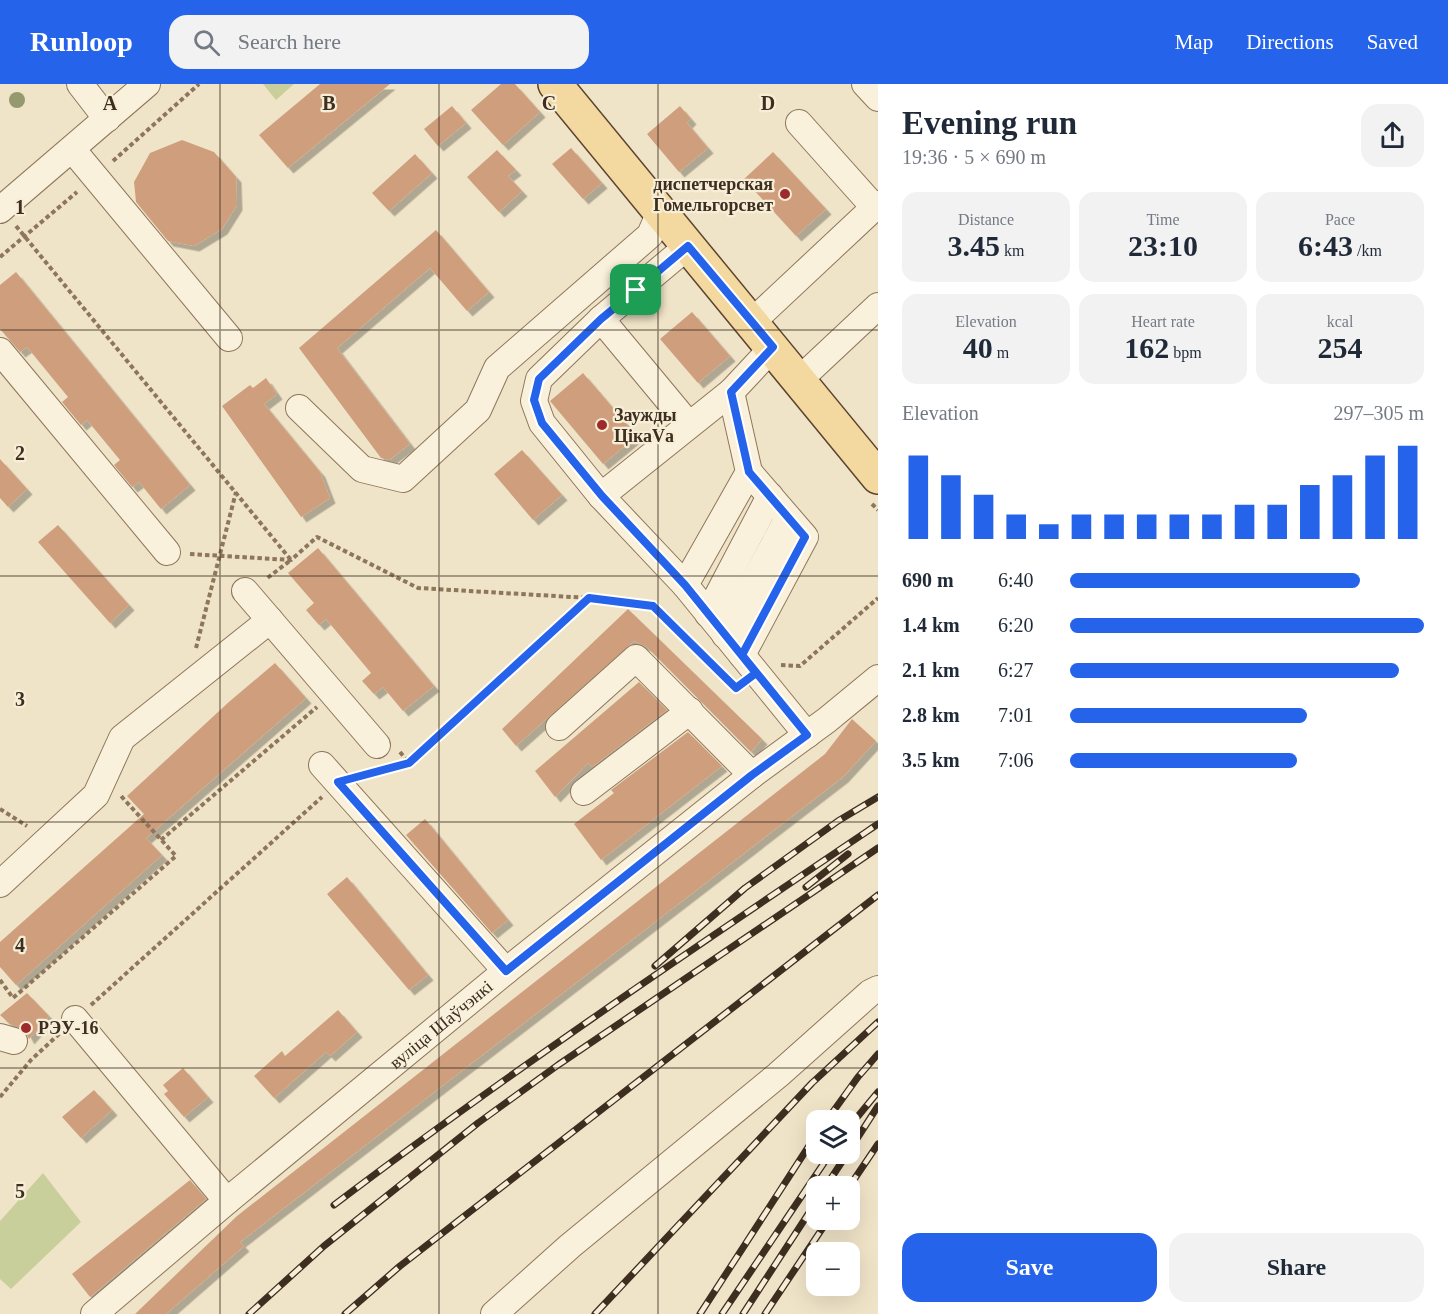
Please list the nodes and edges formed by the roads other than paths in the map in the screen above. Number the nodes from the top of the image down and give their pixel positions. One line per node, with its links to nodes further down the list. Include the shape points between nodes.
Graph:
1 (80, 84): 6 (street)
2 (147, 84): 6 (street)
3 (555, 84): 11 (main road)
4 (865, 84): 5 (street)
5 (878, 98)
6 (107, 119): 8 (street)
7 (799, 123): 9 (street)
8 (72, 149): 10 (street); 16 (street)
9 (876, 206): 15 (street)
10 (0, 210)
11 (660, 212): 12 (main road); 21 (street, via 650,235 496,368 478,411 403,479 362,470)
12 (688, 246): 14 (street); 15 (main road)
13 (878, 306): 19 (street)
14 (601, 319): 22 (street); 25 (street, via 539,379 534,400 542,423)
15 (753, 322): 17 (main road)
16 (229, 338)
17 (773, 347): 19 (main road); 20 (street)
18 (0, 351): 28 (street)
19 (799, 380): 24 (main road)
20 (731, 392): 22 (street); 23 (street)
21 (299, 408)
22 (689, 425): 25 (street)
23 (749, 472): 26 (street); 29 (street)
24 (878, 477)
25 (602, 496): 29 (street)
26 (770, 496): 27 (street); 31 (street)
27 (788, 518): 33 (street); 34 (street, via 805,537)
28 (167, 552)
29 (685, 585): 31 (street)
30 (245, 591): 32 (street)
31 (708, 614): 33 (street)
32 (270, 621): 39 (street); 43 (street, via 122,738 96,795)
33 (725, 635): 34 (street)
34 (749, 664): 38 (street)
35 (878, 678): 38 (street, вуліца Шаўчэнкі)
36 (690, 711): 37 (street, via 636,657); 41 (street); 42 (street)
37 (559, 727)
38 (807, 735): 41 (street, вуліца Шаўчэнкі)
39 (377, 745)
40 (330, 774): 44 (street)
41 (752, 775): 44 (street, вуліца Шаўчэнкі)
42 (584, 792)
43 (0, 884)
44 (506, 971): 47 (street, вуліца Шаўчэнкі)
45 (878, 989): 49 (street)
46 (75, 1019): 47 (street)
47 (226, 1201): 48 (street, вуліца Шаўчэнкі)
48 (94, 1314)
49 (494, 1314)

